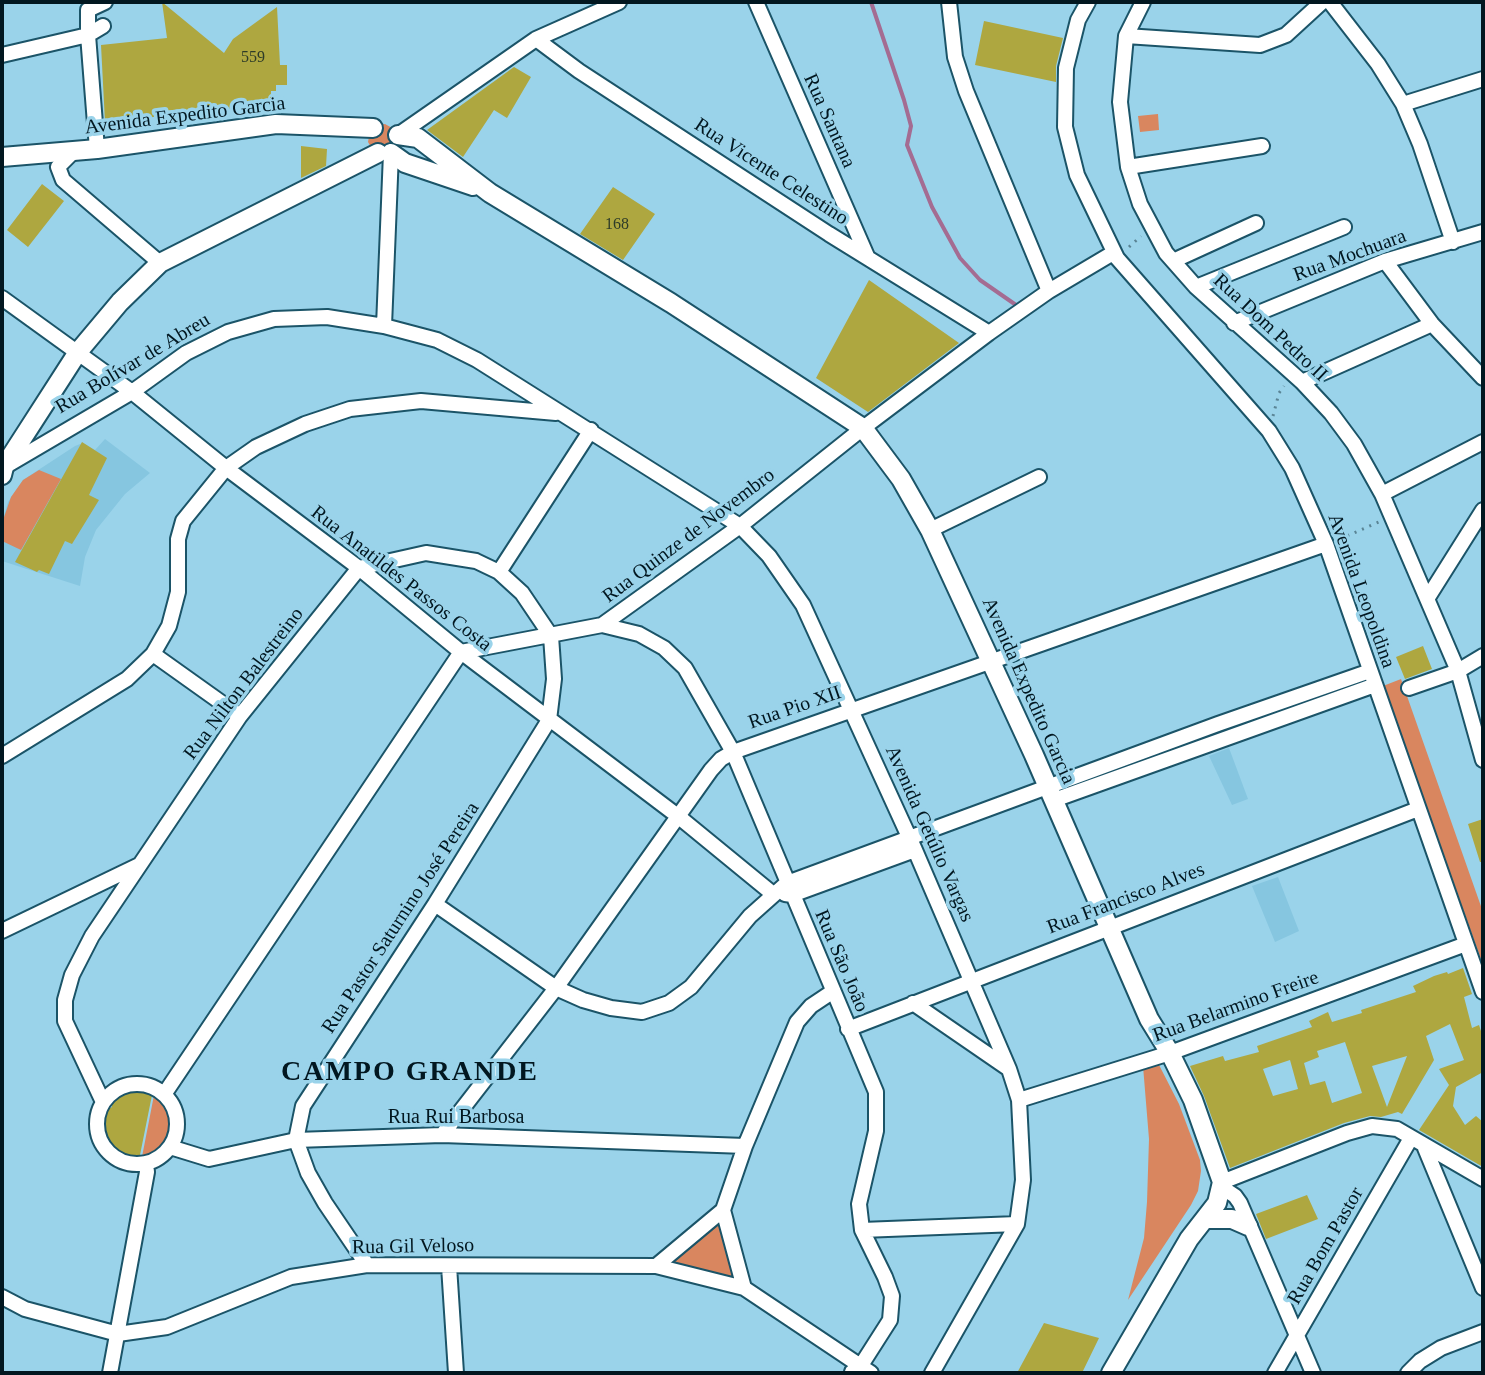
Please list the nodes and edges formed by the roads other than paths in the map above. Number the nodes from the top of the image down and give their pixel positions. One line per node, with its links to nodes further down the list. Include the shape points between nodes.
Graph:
1 (105, 2): 9 (street)
2 (619, 2): 13 (street)
3 (756, 2): 30 (street, Rua Santana)
4 (949, 2): 36 (street, via 955,57 966,91)
5 (1088, 2): 31 (street, Avenida Leopoldina, via 1066,68 1065,127 1077,175)
6 (1143, 2): 12 (street, Rua Dom Pedro II)
7 (1322, 2): 12 (street, via 1286,35 1260,45)
8 (1330, 2): 16 (street)
9 (88, 6): 11 (street)
10 (103, 26): 11 (street)
11 (88, 35): 14 (street); 20 (street)
12 (1126, 36): 24 (street, Rua Dom Pedro II, via 1120,102)
13 (536, 39): 18 (street); 30 (street, Rua Vicente Celestino)
14 (2, 55)
15 (1483, 79): 16 (street)
16 (1403, 104): 29 (street)
17 (373, 128): 18 (main road, via 388,124); 20 (main road, Avenida Expedito Garcia, via 276,124); 22 (main road, via 368,142)
18 (398, 135): 22 (main road, via 398,142); 25 (main road, Avenida Expedito Garcia, via 418,138)
19 (1262, 146): 24 (street)
20 (97, 149): 21 (main road, Avenida Expedito Garcia)
21 (74, 151): 23 (main road, Avenida Expedito Garcia); 34 (street, via 58,167 63,180)
22 (385, 153): 25 (main road, Avenida Expedito Garcia); 34 (main road, Rua Bolívar de Abreu); 40 (street)
23 (2, 157)
24 (1128, 167): 32 (street, Rua Dom Pedro II, via 1140,204)
25 (490, 193): 47 (main road, Avenida Expedito Garcia)
26 (1256, 223): 32 (street)
27 (1344, 227): 35 (street)
28 (1483, 232): 29 (street, Rua Mochuara)
29 (1453, 242): 33 (street, Rua Mochuara)
30 (867, 256): 41 (street, Rua Vicente Celestino)
31 (1115, 256): 36 (street, Rua Quinze de Novembro); 57 (street, Avenida Leopoldina, via 1269,431)
32 (1173, 261): 35 (street, Rua Dom Pedro II)
33 (1385, 261): 38 (street, Rua Mochuara); 39 (street)
34 (160, 263): 42 (main road, Rua Bolívar de Abreu)
35 (1196, 287): 38 (street, Rua Dom Pedro II)
36 (1049, 291): 41 (street, Rua Quinze de Novembro)
37 (2, 298): 42 (street, Rua Anatildes Passos Costa)
38 (1234, 323): 43 (street, Rua Dom Pedro II)
39 (1432, 324): 43 (street); 44 (street)
40 (384, 326): 45 (street, Rua Bolívar de Abreu, via 327,317 274,319 228,332 186,353); 46 (street, Rua Bolívar de Abreu, via 437,340)
41 (989, 333): 47 (street, Rua Quinze de Novembro)
42 (78, 352): 45 (street, Rua Anatildes Passos Costa); 51 (main road, Rua Bolívar de Abreu)
43 (1298, 378): 53 (street, Rua Dom Pedro II, via 1354,444)
44 (1483, 378)
45 (132, 392): 50 (street, Rua Anatildes Passos Costa); 51 (street, Rua Bolívar de Abreu)
46 (558, 413): 48 (street, Avenida Getúlio Vargas); 50 (street, via 421,401 350,409 293,429)
47 (863, 428): 55 (street, Rua Quinze de Novembro); 56 (main road, Avenida Expedito Garcia)
48 (591, 430): 55 (street, Avenida Getúlio Vargas); 59 (street)
49 (1483, 442): 53 (street)
50 (226, 468): 58 (street, Rua Anatildes Passos Costa); 64 (street, via 183,521 178,592 169,626)
51 (3, 469)
52 (1039, 477): 56 (street)
53 (1382, 494): 60 (street, Rua Dom Pedro II)
54 (1483, 510): 60 (street)
55 (740, 526): 61 (street, Rua Quinze de Novembro); 70 (street, Avenida Getúlio Vargas, via 803,605)
56 (930, 530): 66 (main road, Avenida Expedito Garcia)
57 (1326, 544): 66 (street, Rua Pio XII); 68 (street, Avenida Leopoldina)
58 (359, 568): 59 (street, via 426,553 476,561); 63 (street, Rua Anatildes Passos Costa); 72 (street, Rua Nilton Balestreino)
59 (499, 572): 62 (street, via 522,593)
60 (1427, 599): 67 (street, Rua Dom Pedro II)
61 (602, 625): 62 (street, Rua Quinze de Novembro); 77 (street, Rua São João, via 639,634 685,668)
62 (551, 636): 63 (street, Rua Quinze de Novembro); 73 (street, via 554,679)
63 (461, 652): 73 (street, Rua Anatildes Passos Costa); 99 (street)
64 (153, 654): 72 (street); 78 (street, via 127,679)
65 (1483, 656): 67 (street)
66 (992, 663): 70 (street, Rua Pio XII); 80 (main road, Avenida Expedito Garcia)
67 (1458, 671): 69 (street); 79 (street, Rua Dom Pedro II)
68 (1372, 678): 71 (street); 75 (street); 81 (street, Avenida Leopoldina)
69 (1409, 688)
70 (852, 709): 77 (street, Rua Pio XII); 83 (street, Avenida Getúlio Vargas)
71 (1244, 715): 74 (street); 75 (street)
72 (240, 716): 84 (street, Rua Nilton Balestreino)
73 (549, 720): 82 (street, Rua Anatildes Passos Costa); 87 (street, Rua Pastor Saturnino José Pereira)
74 (1218, 724): 76 (street); 80 (street)
75 (1250, 729): 76 (street)
76 (1224, 739): 80 (street)
77 (733, 752): 82 (street, Rua Pio XII, via 711,770); 85 (street, Rua São João)
78 (2, 756)
79 (1483, 760)
80 (1051, 794): 83 (street); 88 (main road, Avenida Expedito Garcia)
81 (1418, 809): 88 (street, Rua Francisco Alves); 90 (street, Avenida Leopoldina)
82 (679, 817): 86 (street, Rua Anatildes Passos Costa); 92 (street, Rua Pio XII)
83 (912, 844): 85 (street); 91 (street, Avenida Getúlio Vargas)
84 (140, 865): 89 (street); 101 (street, Rua Nilton Balestreino, via 92,936 65,1000 65,1021)
85 (789, 889): 86 (street); 93 (street, Rua São João)
86 (773, 894): 92 (street, via 691,987 669,1003 642,1012 611,1008)
87 (435, 904): 92 (street); 104 (street, Rua Pastor Saturnino José Pereira, via 303,1106)
88 (1108, 927): 91 (street, Rua Francisco Alves); 97 (main road, Avenida Expedito Garcia)
89 (2, 931)
90 (1466, 944): 94 (street, Avenida Leopoldina); 97 (street, Rua Belarmino Freire)
91 (970, 981): 95 (street, Rua Francisco Alves); 98 (street, Avenida Getúlio Vargas)
92 (556, 988): 102 (street, Rua Pio XII)
93 (832, 992): 96 (street, Rua São João); 105 (street, via 797,1022)
94 (1483, 992)
95 (913, 1003): 96 (street, Rua Francisco Alves); 98 (street)
96 (848, 1029): 115 (street, Rua São João, via 876,1092 876,1131 859,1204)
97 (1170, 1053): 100 (street, Rua Belarmino Freire); 110 (main road, Avenida Expedito Garcia, via 1198,1113)
98 (1009, 1069): 100 (street, Avenida Getúlio Vargas)
99 (165, 1093): 101 (street, via 131,1084); 106 (street, via 177,1121)
100 (1019, 1100): 113 (street, Avenida Getúlio Vargas, via 1023,1180)
101 (103, 1102): 108 (street, via 97,1124 104,1146 114,1157)
102 (442, 1135): 104 (street, Rua Rui Barbosa); 105 (street, Rua Rui Barbosa)
103 (1411, 1138): 107 (street); 110 (street, via 1397,1129 1372,1126); 124 (street, Rua Bom Pastor)
104 (296, 1140): 106 (street, Rua Rui Barbosa, via 209,1159); 116 (street, via 325,1203)
105 (745, 1146): 111 (street)
106 (170, 1147): 108 (street)
107 (1425, 1148): 109 (street); 120 (street)
108 (146, 1163): 123 (street)
109 (1483, 1179)
110 (1222, 1185): 112 (main road); 114 (street, via 1235,1196)
111 (723, 1210): 118 (street); 119 (street)
112 (1206, 1219): 114 (main road, via 1232,1219); 129 (main road)
113 (1017, 1224): 115 (street); 126 (street, Avenida Getúlio Vargas)
114 (1248, 1226): 124 (street)
115 (862, 1230): 125 (street, Rua São João, via 892,1296 890,1320)
116 (367, 1265): 117 (street, Rua Gil Veloso); 123 (street, Rua Gil Veloso, via 291,1277 167,1327)
117 (449, 1266): 118 (street, Rua Gil Veloso); 128 (street)
118 (656, 1266): 119 (street, Rua Gil Veloso)
119 (744, 1288): 125 (street)
120 (1483, 1288)
121 (2, 1297): 123 (street, Rua Gil Veloso, via 25,1309)
122 (1483, 1332): 132 (street, via 1441,1348)
123 (118, 1334): 127 (street)
124 (1297, 1336): 130 (street, Rua Bom Pastor); 131 (street)
125 (861, 1371)
126 (934, 1372)
127 (110, 1373)
128 (456, 1373)
129 (1111, 1373)
130 (1275, 1373)
131 (1313, 1373)
132 (1408, 1373)

